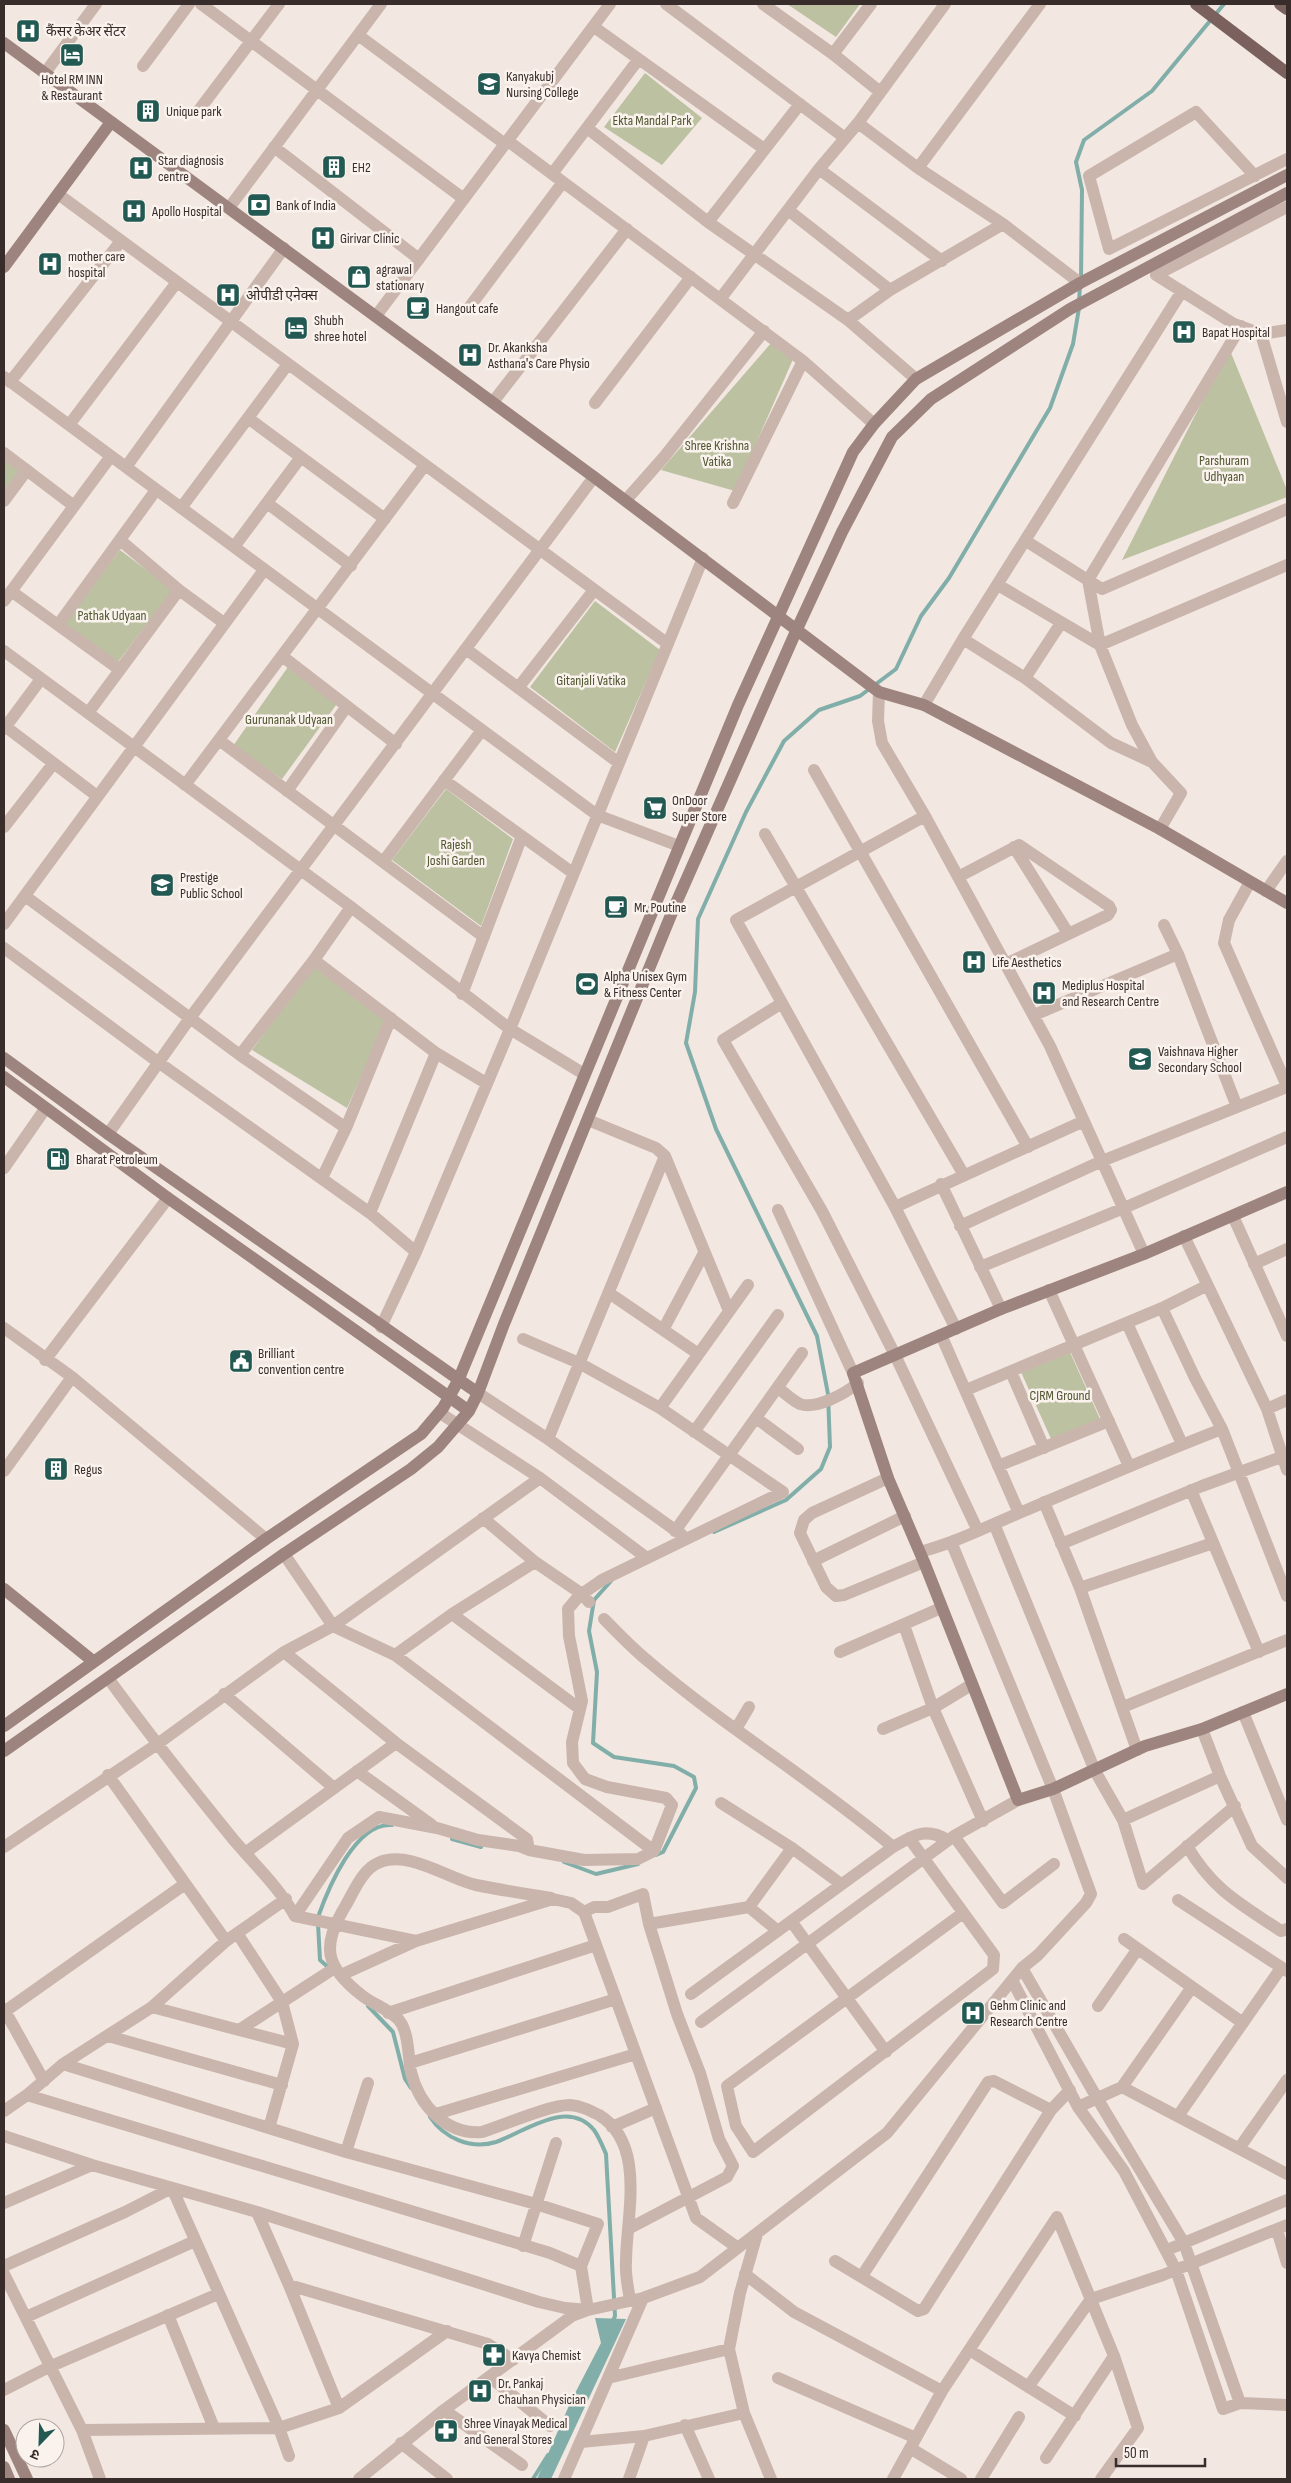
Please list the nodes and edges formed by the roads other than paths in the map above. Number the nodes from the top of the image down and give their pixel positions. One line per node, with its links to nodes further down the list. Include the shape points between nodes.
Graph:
1 (96, 4): 22 (street)
2 (189, 4): 21 (street)
3 (201, 4): 17 (street)
4 (279, 4): 17 (street)
5 (381, 4): 16 (street)
6 (610, 4): 15 (street)
7 (763, 4): 19 (street)
8 (872, 4): 19 (street)
9 (945, 4): 25 (street)
10 (1196, 4): 23 (main road)
11 (1280, 4): 14 (main road)
12 (674, 6): 26 (street)
13 (1032, 6): 36 (street)
14 (1287, 9)
15 (594, 27): 20 (street); 32 (street)
16 (358, 35): 24 (street); 32 (street)
17 (251, 40): 24 (street); 27 (street)
18 (4, 43): 22 (main road)
19 (833, 54): 25 (street)
20 (638, 60): 30 (street); 34 (street)
21 (143, 66)
22 (45, 73): 28 (main road)
23 (1287, 73)
24 (318, 89): 33 (street); 44 (street)
25 (879, 91): 29 (street)
26 (800, 104): 31 (street); 34 (street)
27 (199, 110)
28 (111, 122): 43 (main road); 46 (main road)
29 (858, 123): 31 (street); 36 (street)
30 (587, 128): 38 (street); 48 (street)
31 (845, 138): 37 (street)
32 (506, 142): 38 (street); 44 (street)
33 (274, 147): 46 (street); 54 (street)
34 (764, 149): 48 (street)
35 (1287, 159): 40 (street)
36 (918, 168): 49 (street)
37 (819, 169): 47 (street); 55 (street)
38 (552, 174): 41 (street)
39 (1287, 175): 59 (main road)
40 (1255, 176): 40 (street, via 1109,249 1089,176 1196,112)
41 (563, 182): 50 (street); 63 (street)
42 (1287, 193): 115 (main road, via 1070,309 931,398 892,437 854,508)
43 (58, 194): 51 (street); 56 (main road)
44 (464, 199): 54 (street)
45 (1287, 207): 61 (street, via 1156,275)
46 (228, 208): 52 (main road)
47 (788, 210): 53 (street); 60 (street)
48 (708, 222): 53 (street)
49 (1003, 224): 55 (street); 59 (street)
50 (627, 229): 57 (street); 75 (street)
51 (121, 241): 58 (street); 74 (street)
52 (284, 248): 64 (main road); 66 (street)
53 (754, 254): 62 (street); 65 (street)
54 (419, 259): 64 (street)
55 (942, 260): 60 (street)
56 (4, 267)
57 (692, 277): 62 (street); 76 (street)
58 (177, 282): 66 (street); 80 (street)
59 (1080, 284): 73 (main road)
60 (890, 290): 65 (street)
61 (1182, 291): 67 (street); 98 (street)
62 (720, 298): 69 (street)
63 (468, 309)
64 (376, 316): 75 (main road)
65 (848, 320): 73 (street)
66 (231, 322): 72 (street); 85 (street)
67 (1241, 326): 70 (street); 105 (street)
68 (1287, 330): 70 (street)
69 (764, 331): 71 (street); 89 (street)
70 (1260, 334): 78 (street)
71 (803, 360): 79 (street); 92 (street)
72 (288, 364): 77 (street); 84 (street)
73 (916, 379): 79 (main road)
74 (7, 380): 80 (street)
75 (493, 402): 87 (main road)
76 (595, 403)
77 (248, 418): 83 (street); 94 (street)
78 (1287, 422)
79 (874, 424): 111 (main road, via 853,452)
80 (69, 425): 82 (street)
81 (4, 453): 86 (street)
82 (111, 456): 85 (street); 93 (street)
83 (300, 457): 91 (street); 96 (street)
84 (425, 465): 96 (street); 100 (street)
85 (126, 467): 88 (street)
86 (27, 470): 90 (street); 93 (street)
87 (594, 477): 89 (main road); 100 (street)
88 (156, 490): 94 (street); 97 (street)
89 (626, 500): 101 (main road)
90 (4, 501)
91 (267, 503): 99 (street); 103 (street)
92 (732, 503)
93 (74, 506): 109 (street)
94 (181, 508): 99 (street)
95 (1287, 509): 105 (street, via 1102,589)
96 (385, 519): 103 (street)
97 (120, 540): 107 (street); 114 (street)
98 (1026, 541): 105 (street); 106 (street)
99 (234, 547): 104 (street)
100 (540, 550): 108 (street); 119 (street)
101 (703, 558): 111 (main road); 117 (street)
102 (1287, 565): 118 (street)
103 (351, 566): 110 (street)
104 (264, 570): 110 (street); 112 (street)
105 (1088, 580): 118 (street)
106 (998, 586): 113 (street); 116 (street)
107 (180, 590): 112 (street); 122 (street)
108 (594, 590): 117 (street); 125 (street)
109 (7, 596): 114 (street)
110 (317, 609): 121 (street); 127 (street)
111 (779, 615): 115 (main road); 151 (main road)
112 (224, 623): 135 (street)
113 (1061, 623): 118 (street); 124 (street)
114 (58, 626): 122 (street)
115 (797, 629): 126 (main road); 189 (main road, via 673,910)
116 (963, 639): 124 (street); 128 (street)
117 (668, 644): 137 (street)
118 (1100, 645): 136 (street, via 1132,725)
119 (466, 649): 125 (street); 127 (street)
120 (4, 651): 123 (street)
121 (282, 656): 129 (street); 133 (street)
122 (120, 670): 130 (street)
123 (40, 678): 130 (street); 131 (street)
124 (1025, 678): 136 (street, via 1111,743)
125 (518, 688): 137 (street)
126 (879, 692): 128 (main road); 145 (street, via 878,721 882,743)
127 (433, 694): 132 (street); 134 (street)
128 (924, 705): 148 (main road)
129 (347, 706): 134 (street); 142 (street)
130 (88, 713): 135 (street)
131 (5, 728): 138 (street)
132 (482, 730): 140 (street); 144 (street)
133 (219, 740): 141 (street); 142 (street)
134 (396, 744): 146 (street)
135 (133, 746): 141 (street); 143 (street)
136 (1152, 762): 148 (street, via 1180,793)
137 (619, 763): 144 (street)
138 (52, 764): 143 (street); 147 (street)
139 (814, 770): 153 (street)
140 (444, 780): 150 (street); 155 (street)
141 (185, 785): 156 (street)
142 (287, 791): 146 (street)
143 (97, 796): 162 (street)
144 (597, 815): 151 (street); 157 (street)
145 (925, 816): 153 (street); 158 (street)
146 (335, 826): 155 (street); 156 (street)
147 (4, 827)
148 (1160, 829): 159 (main road)
149 (765, 834): 160 (street)
150 (522, 836): 157 (street); 168 (street)
151 (679, 846): 183 (main road)
152 (1014, 847): 158 (street); 167 (street); 167 (street, via 1019,845 1111,910)
153 (860, 852): 160 (street); 194 (street)
154 (1287, 861): 161 (street)
155 (382, 862): 168 (street)
156 (302, 871): 164 (street); 176 (street)
157 (573, 873): 178 (street)
158 (958, 877): 172 (street)
159 (1250, 882): 161 (main road); 186 (street, via 1229,920 1224,943)
160 (796, 887): 174 (street, via 736,920); 198 (street)
161 (1266, 891): 163 (main road)
162 (25, 896): 165 (street); 176 (street)
163 (1287, 903)
164 (351, 908): 171 (street); 173 (street)
165 (4, 924)
166 (1164, 925): 170 (street)
167 (1068, 933): 172 (street)
168 (484, 937): 173 (street)
169 (4, 948): 182 (street)
170 (1178, 954): 175 (street); 187 (street)
171 (314, 960): 177 (street); 180 (street)
172 (1006, 964): 175 (street)
173 (462, 994): 178 (street)
174 (782, 1004): 203 (street); 235 (street, via 723,1040 822,1211)
175 (1034, 1015): 190 (street)
176 (190, 1018): 180 (street); 182 (street)
177 (391, 1018): 179 (street); 191 (street)
178 (510, 1029): 183 (street); 185 (street)
179 (436, 1053): 185 (street); 206 (street)
180 (240, 1055): 191 (street)
181 (4, 1058): 192 (main road)
182 (158, 1062): 192 (street); 199 (street)
183 (584, 1074): 241 (main road)
184 (4, 1078): 188 (main road)
185 (486, 1083): 211 (street)
186 (1287, 1087): 187 (street)
187 (1237, 1107): 196 (street)
188 (45, 1109): 197 (street); 202 (main road)
189 (588, 1120): 195 (street, via 656,1148); 244 (main road)
190 (1084, 1121): 194 (street); 196 (street)
191 (346, 1128): 199 (street)
192 (108, 1134): 225 (main road)
193 (1287, 1138): 204 (street)
194 (1028, 1147): 198 (street)
195 (665, 1156): 212 (street); 219 (street)
196 (1102, 1162): 204 (street); 208 (street)
197 (4, 1168)
198 (964, 1175): 200 (street)
199 (322, 1178): 206 (street)
200 (941, 1184): 203 (street); 208 (street)
201 (1287, 1192): 207 (main road)
202 (168, 1198): 236 (street); 245 (main road)
203 (895, 1207): 227 (street)
204 (1124, 1208): 213 (street); 215 (street)
205 (778, 1210): 240 (street)
206 (370, 1214): 211 (street)
207 (1233, 1216): 209 (main road); 214 (street)
208 (960, 1226): 215 (street)
209 (1184, 1236): 213 (main road); 217 (street)
210 (1287, 1249): 214 (street)
211 (416, 1252): 225 (street)
212 (704, 1253): 222 (street); 228 (street)
213 (1144, 1254): 218 (main road)
214 (1254, 1264): 230 (street)
215 (980, 1267): 221 (street)
216 (748, 1285): 222 (street)
217 (1206, 1286): 220 (street); 248 (street)
218 (1049, 1290): 221 (main road); 232 (street)
219 (610, 1293): 228 (street); 237 (street)
220 (1162, 1308): 224 (street); 254 (street)
221 (1001, 1309): 227 (main road)
222 (729, 1310): 234 (street)
223 (778, 1315): 255 (street)
224 (1127, 1322): 232 (street); 257 (street)
225 (381, 1327): 241 (main road)
226 (4, 1328): 236 (street)
227 (956, 1329): 229 (main road)
228 (663, 1330): 234 (street)
229 (942, 1335): 235 (main road); 243 (street)
230 (1287, 1336)
231 (523, 1339): 237 (street)
232 (1075, 1345): 238 (street); 252 (street)
233 (802, 1352): 242 (street)
234 (697, 1353): 247 (street)
235 (894, 1356): 240 (main road); 276 (street)
236 (45, 1360): 239 (street)
237 (579, 1363): 247 (street); 256 (street)
238 (1012, 1372): 243 (street); 258 (street)
239 (72, 1377): 265 (street); 277 (street)
240 (855, 1378): 242 (street, via 843,1395 807,1405 800,1404); 268 (main road)
241 (458, 1381): 244 (main road); 245 (main road)
242 (778, 1388): 251 (street)
243 (966, 1390): 262 (street)
244 (478, 1393): 249 (main road); 256 (street)
245 (449, 1398): 249 (main road); 250 (main road)
246 (1287, 1400): 248 (street)
247 (660, 1408): 255 (street)
248 (1267, 1409): 261 (street)
249 (469, 1411): 253 (main road)
250 (440, 1413): 253 (street); 277 (main road, via 421,1434)
251 (756, 1418): 259 (street); 260 (street)
252 (1109, 1421): 258 (street); 263 (street)
253 (458, 1425): 267 (street); 282 (main road, via 411,1469)
254 (1222, 1429): 257 (street); 266 (street)
255 (694, 1432): 260 (street)
256 (548, 1439): 275 (street)
257 (1182, 1444): 263 (street)
258 (1044, 1448): 262 (street)
259 (798, 1449)
260 (729, 1456): 275 (street); 278 (street, via 783,1492)
261 (1284, 1456): 264 (street); 266 (street)
262 (998, 1466): 271 (street)
263 (1129, 1466): 270 (street)
264 (1287, 1470)
265 (4, 1471)
266 (1240, 1471): 269 (street); 289 (street)
267 (540, 1478): 273 (street); 284 (street)
268 (888, 1478): 272 (main road); 285 (street, via 812,1513 804,1520 800,1533)
269 (1191, 1490): 279 (street); 281 (street)
270 (1044, 1502): 271 (street); 281 (street)
271 (1019, 1513): 274 (street)
272 (904, 1516): 283 (main road); 285 (street)
273 (483, 1518): 286 (street); 295 (street)
274 (995, 1526): 276 (street); 320 (street)
275 (676, 1530): 278 (street)
276 (978, 1531): 280 (street)
277 (266, 1539): 301 (main road)
278 (688, 1540): 284 (street)
279 (1213, 1543): 287 (street); 299 (street)
280 (952, 1544): 283 (street); 324 (street)
281 (1061, 1544): 287 (street)
282 (284, 1554): 295 (street); 302 (main road)
283 (922, 1557): 285 (street, via 836,1596 826,1587); 291 (main road)
284 (647, 1558): 290 (street, via 602,1580)
285 (813, 1561)
286 (535, 1562): 290 (street); 292 (street)
287 (1080, 1588): 307 (street)
288 (4, 1589): 301 (main road)
289 (1287, 1596)
290 (586, 1598): 308 (street, via 568,1609 569,1636 582,1700)
291 (940, 1608): 294 (street); 303 (main road)
292 (452, 1614): 300 (street); 308 (street)
293 (604, 1619): 312 (street, via 647,1661)
294 (904, 1625): 298 (street); 309 (street)
295 (333, 1626): 297 (street); 300 (street)
296 (1287, 1640): 299 (street)
297 (284, 1652): 304 (street); 315 (street)
298 (840, 1652)
299 (1259, 1652): 307 (street)
300 (395, 1655): 339 (street)
301 (94, 1662): 311 (main road)
302 (108, 1678): 316 (street); 318 (main road)
303 (971, 1685): 309 (street); 325 (main road)
304 (224, 1694): 316 (street); 323 (street)
305 (1287, 1694): 310 (main road)
306 (749, 1707): 312 (street)
307 (1123, 1707): 317 (street)
308 (580, 1708): 339 (street, via 572,1742 573,1763 585,1779 607,1787 666,1798 672,1805)
309 (933, 1708): 313 (street); 330 (street)
310 (1243, 1712): 314 (main road); 329 (street)
311 (5, 1723)
312 (736, 1728): 336 (street)
313 (884, 1729)
314 (1202, 1729): 317 (main road); 322 (street)
315 (396, 1743): 319 (street); 338 (street, via 526,1839)
316 (156, 1745): 321 (street); 340 (street)
317 (1137, 1750): 320 (main road)
318 (4, 1751)
319 (357, 1771): 323 (street); 331 (street)
320 (1094, 1771): 324 (main road); 328 (street)
321 (108, 1775): 335 (street); 344 (street)
322 (1220, 1776): 327 (street); 328 (street)
323 (334, 1788): 340 (street)
324 (1053, 1790): 325 (main road); 365 (street, via 1091,1894 1038,1955)
325 (1018, 1800): 330 (street)
326 (721, 1803): 337 (street)
327 (1235, 1806): 334 (street); 343 (street, via 1252,1846)
328 (1123, 1820): 334 (street, via 1143,1884)
329 (1287, 1820)
330 (983, 1821): 333 (street)
331 (437, 1828): 338 (street); 352 (street, via 379,1817 348,1838)
332 (909, 1838): 333 (street, via 930,1832); 336 (street); 341 (street)
333 (951, 1838): 341 (street); 342 (street, via 1003,1903)
334 (1187, 1846): 356 (street, via 1219,1888 1281,1931)
335 (4, 1847)
336 (893, 1847): 345 (street)
337 (792, 1848): 345 (street); 349 (street)
338 (529, 1850): 339 (street, via 584,1860 638,1859)
339 (654, 1850)
340 (244, 1853): 346 (street)
341 (924, 1859): 351 (street); 362 (street)
342 (1054, 1864)
343 (1287, 1878)
344 (185, 1884): 360 (street); 376 (street)
345 (842, 1884): 353 (street)
346 (286, 1899): 352 (street); 358 (street)
347 (553, 1899): 350 (street, via 571,1903); 354 (street, via 474,1885 426,1865 400,1860 378,1863 366,1873); 361 (street)
348 (1178, 1900): 366 (street)
349 (749, 1907): 355 (street); 357 (street)
350 (584, 1912): 355 (street, via 643,1894); 363 (street)
351 (964, 1913): 371 (street); 383 (street, via 994,1955 993,1969)
352 (299, 1917): 354 (street)
353 (791, 1921): 357 (street); 362 (street)
354 (332, 1924): 361 (street); 367 (street, via 329,1954)
355 (649, 1924): 410 (street, via 719,2139 733,2166 727,2177)
356 (1287, 1929)
357 (778, 1931): 370 (street)
358 (237, 1933): 360 (street); 373 (street)
359 (1124, 1940): 364 (street)
360 (226, 1941): 374 (street)
361 (416, 1941): 367 (street)
362 (808, 1944): 371 (street); 378 (street)
363 (596, 1945): 372 (street); 377 (street)
364 (1137, 1950): 369 (street); 375 (street)
365 (1022, 1968): 368 (street); 394 (street)
366 (1284, 1970): 379 (street)
367 (336, 1973): 373 (street); 377 (street)
368 (1012, 1980): 392 (street); 417 (street, via 887,2133)
369 (1192, 1987): 379 (street); 391 (street)
370 (691, 1994)
371 (847, 1998): 383 (street); 383 (street, via 726,2086 736,2126 753,2152)
372 (616, 1999): 384 (street); 385 (street)
373 (282, 2002): 380 (street); 382 (street)
374 (152, 2006): 380 (street); 381 (street)
375 (1098, 2006)
376 (4, 2011): 388 (street)
377 (388, 2013): 385 (street, via 399,2020 403,2028)
378 (701, 2022)
379 (1243, 2023): 400 (street)
380 (239, 2030): 382 (street)
381 (108, 2036): 386 (street); 390 (street)
382 (293, 2044): 390 (street)
383 (886, 2052)
384 (636, 2054): 396 (street); 399 (street)
385 (410, 2063): 399 (street, via 418,2090)
386 (63, 2064): 388 (street); 402 (street)
387 (1287, 2080): 405 (street)
388 (44, 2081): 393 (street)
389 (368, 2083): 406 (street)
390 (282, 2085): 402 (street)
391 (1122, 2087): 394 (street); 400 (street)
392 (1070, 2090): 395 (street); 397 (street)
393 (27, 2095): 398 (street); 420 (street)
394 (1097, 2098): 395 (street); 419 (street)
395 (1078, 2107): 422 (street, via 1124,2171)
396 (656, 2108): 401 (street); 410 (street)
397 (1051, 2110): 431 (street, via 994,2081 988,2082); 431 (street, via 924,2310 918,2311)
398 (4, 2111)
399 (436, 2114): 401 (street, via 454,2129 468,2133 482,2132 569,2105 586,2108)
400 (1178, 2116): 405 (street)
401 (612, 2127): 416 (street, via 627,2156)
402 (269, 2128): 406 (street)
403 (4, 2136): 407 (street)
404 (556, 2143): 413 (street)
405 (1240, 2148): 408 (street)
406 (346, 2152): 413 (street)
407 (92, 2165): 409 (street); 412 (street)
408 (1287, 2174)
409 (172, 2188): 414 (street); 418 (street); 426 (street)
410 (689, 2198): 416 (street); 421 (street, via 696,2218)
411 (1287, 2200): 419 (street)
412 (4, 2203)
413 (536, 2204): 420 (street); 427 (street, via 598,2224)
414 (257, 2212): 432 (street); 436 (street, via 539,2302 566,2308)
415 (1282, 2227): 424 (street); 425 (street)
416 (630, 2228): 435 (street, via 626,2261)
417 (756, 2234): 421 (street); 430 (street)
418 (195, 2241): 433 (street); 438 (street)
419 (1184, 2243): 422 (street); 424 (street)
420 (523, 2246): 427 (street)
421 (738, 2248): 435 (street, via 700,2277)
422 (1167, 2250): 428 (street)
423 (835, 2261): 431 (street)
424 (1192, 2263): 428 (street); 451 (street)
425 (1287, 2263)
426 (4, 2266)
427 (581, 2266): 436 (street)
428 (1176, 2270): 434 (street); 451 (street, via 1223,2409)
429 (4, 2274): 438 (street)
430 (745, 2274): 440 (street); 450 (street, via 794,2312)
431 (862, 2276)
432 (289, 2285): 439 (street); 453 (street)
433 (218, 2294): 437 (street); 461 (street)
434 (1091, 2299): 441 (street, via 1057,2217); 442 (street); 448 (street)
435 (633, 2300): 436 (street); 446 (street)
436 (594, 2309): 443 (street, via 572,2316)
437 (168, 2315): 444 (street); 460 (street)
438 (26, 2317): 444 (street)
439 (447, 2331): 443 (street, via 488,2344); 453 (street)
440 (729, 2348): 446 (street); 455 (street)
441 (970, 2350): 448 (street); 450 (street)
442 (1114, 2356): 456 (street); 484 (street, via 1138,2428)
443 (513, 2360): 445 (street)
444 (49, 2367): 449 (street); 463 (street)
445 (490, 2377): 454 (street); 459 (street)
446 (608, 2378): 465 (street)
447 (778, 2378): 467 (street)
448 (1028, 2386): 456 (street)
449 (4, 2390)
450 (942, 2391): 467 (street)
451 (1240, 2403): 452 (street)
452 (1287, 2405)
453 (339, 2408): 461 (street)
454 (444, 2410): 466 (street); 470 (street)
455 (744, 2413): 458 (street); 480 (street)
456 (1075, 2416): 469 (street)
457 (1020, 2417): 483 (street)
458 (685, 2425): 464 (street); 479 (street)
459 (550, 2426)
460 (214, 2428): 461 (street); 463 (street)
461 (279, 2428): 468 (street)
462 (4, 2430): 474 (main road)
463 (82, 2430): 475 (street)
464 (644, 2436): 465 (street); 478 (street)
465 (581, 2442): 477 (street)
466 (401, 2443): 472 (street); 476 (street)
467 (913, 2443): 481 (street); 482 (street)
468 (289, 2456)
469 (1046, 2458)
470 (522, 2465)
471 (4, 2467): 473 (main road)
472 (362, 2478)
473 (9, 2479)
474 (27, 2479)
475 (100, 2479)
476 (447, 2479)
477 (564, 2479)
478 (629, 2479)
479 (709, 2479)
480 (771, 2479)
481 (893, 2479)
482 (961, 2479)
483 (981, 2479)
484 (1101, 2479)

